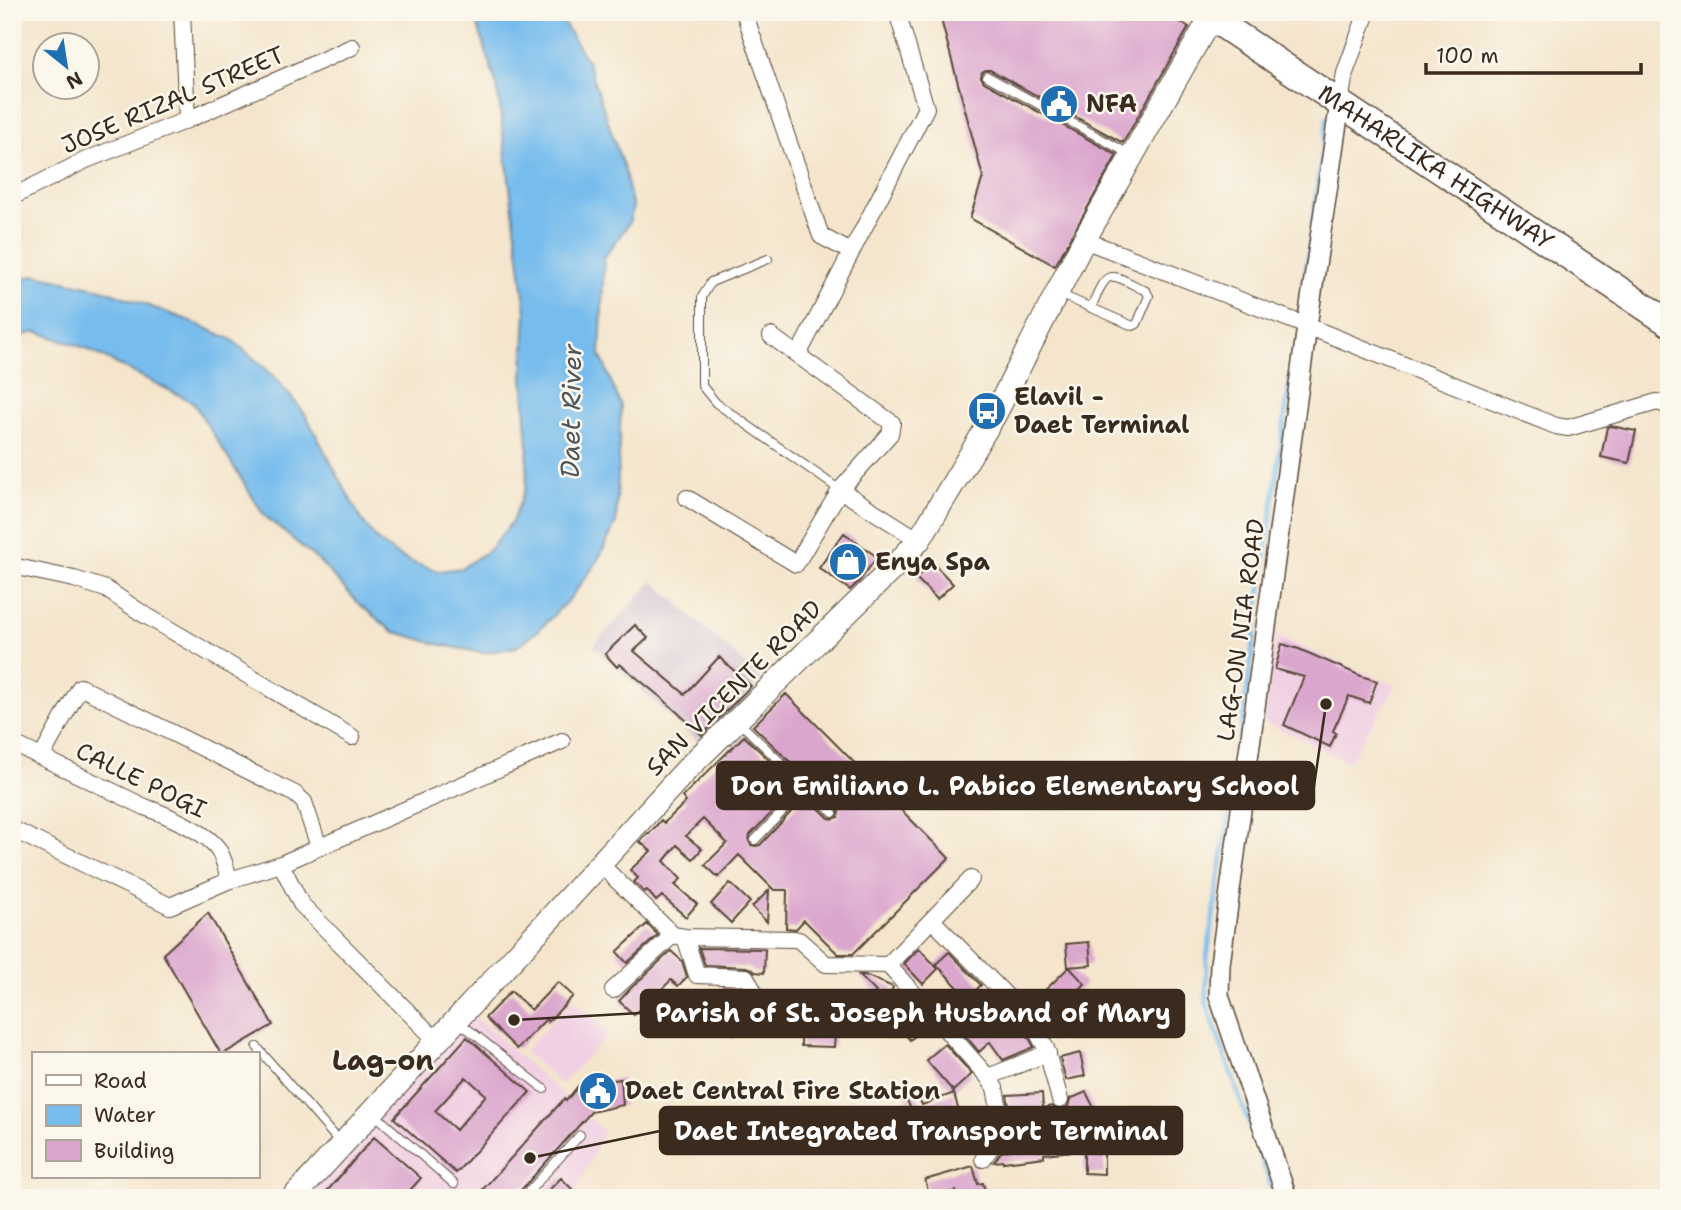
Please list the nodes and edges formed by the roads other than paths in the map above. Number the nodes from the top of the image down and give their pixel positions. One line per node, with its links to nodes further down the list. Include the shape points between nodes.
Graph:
1 (182, 12): 9 (street)
2 (744, 12): 13 (street, via 821,236)
3 (897, 12): 13 (street, via 926,108)
4 (1367, 12): 8 (street)
5 (1209, 14): 8 (highway, MAHARLIKA HIGHWAY); 10 (main road, SAN VICENTE ROAD)
6 (352, 47): 9 (street, JOSE RIZAL STREET)
7 (987, 76): 10 (lane)
8 (1339, 103): 17 (highway, MAHARLIKA HIGHWAY); 18 (street, LAG-ON NIA ROAD)
9 (187, 120): 11 (street, JOSE RIZAL STREET, via 86,160)
10 (1132, 156): 12 (main road, SAN VICENTE ROAD)
11 (12, 197)
12 (1084, 240): 15 (main road, SAN VICENTE ROAD); 18 (street)
13 (851, 253): 20 (street)
14 (768, 259): 22 (lane, via 711,282 702,298 702,386 716,403)
15 (1057, 293): 16 (lane); 24 (main road, SAN VICENTE ROAD, via 995,414)
16 (1091, 308): 16 (lane, via 1106,278 1115,277 1149,296 1133,326)
17 (1669, 323)
18 (1307, 326): 21 (street, via 1562,428 1657,402); 59 (street, LAG-ON NIA ROAD, via 1219,996)
19 (771, 336): 20 (street)
20 (798, 355): 22 (street, via 892,423 890,434)
21 (1669, 406)
22 (840, 490): 23 (street, via 796,564); 24 (street)
23 (687, 498)
24 (919, 540): 26 (main road, SAN VICENTE ROAD)
25 (12, 566): 27 (street, via 106,589)
26 (737, 720): 31 (lane); 37 (main road, SAN VICENTE ROAD)
27 (352, 737)
28 (562, 741): 35 (street)
29 (12, 743): 30 (street, CALLE POGI)
30 (42, 756): 35 (street, via 80,687 295,794 304,802); 39 (street, CALLE POGI, via 202,835 217,846)
31 (806, 787): 32 (lane); 34 (lane)
32 (833, 813)
33 (12, 829): 39 (street, via 170,906)
34 (755, 840)
35 (319, 847): 36 (street)
36 (281, 863): 39 (street); 46 (street, via 301,904)
37 (600, 864): 41 (street); 45 (main road, SAN VICENTE ROAD)
38 (971, 879): 40 (street)
39 (230, 880)
40 (932, 920): 42 (street); 48 (street, via 1031,1021)
41 (679, 936): 42 (street, via 794,939 826,964); 43 (street); 44 (street, via 697,975 746,977)
42 (888, 965): 49 (street)
43 (613, 990)
44 (767, 1016)
45 (457, 1021): 46 (main road, SAN VICENTE ROAD); 50 (lane)
46 (438, 1041): 52 (main road, SAN VICENTE ROAD)
47 (257, 1047): 54 (lane)
48 (1048, 1053): 49 (street); 51 (street)
49 (988, 1077): 55 (street, via 995,1088 1003,1130)
50 (544, 1089)
51 (1060, 1100)
52 (372, 1112): 54 (main road, SAN VICENTE ROAD); 56 (lane)
53 (580, 1135): 58 (lane)
54 (342, 1145): 57 (main road, SAN VICENTE ROAD)
55 (983, 1159)
56 (454, 1184)
57 (293, 1198)
58 (523, 1198)
59 (1286, 1198)

